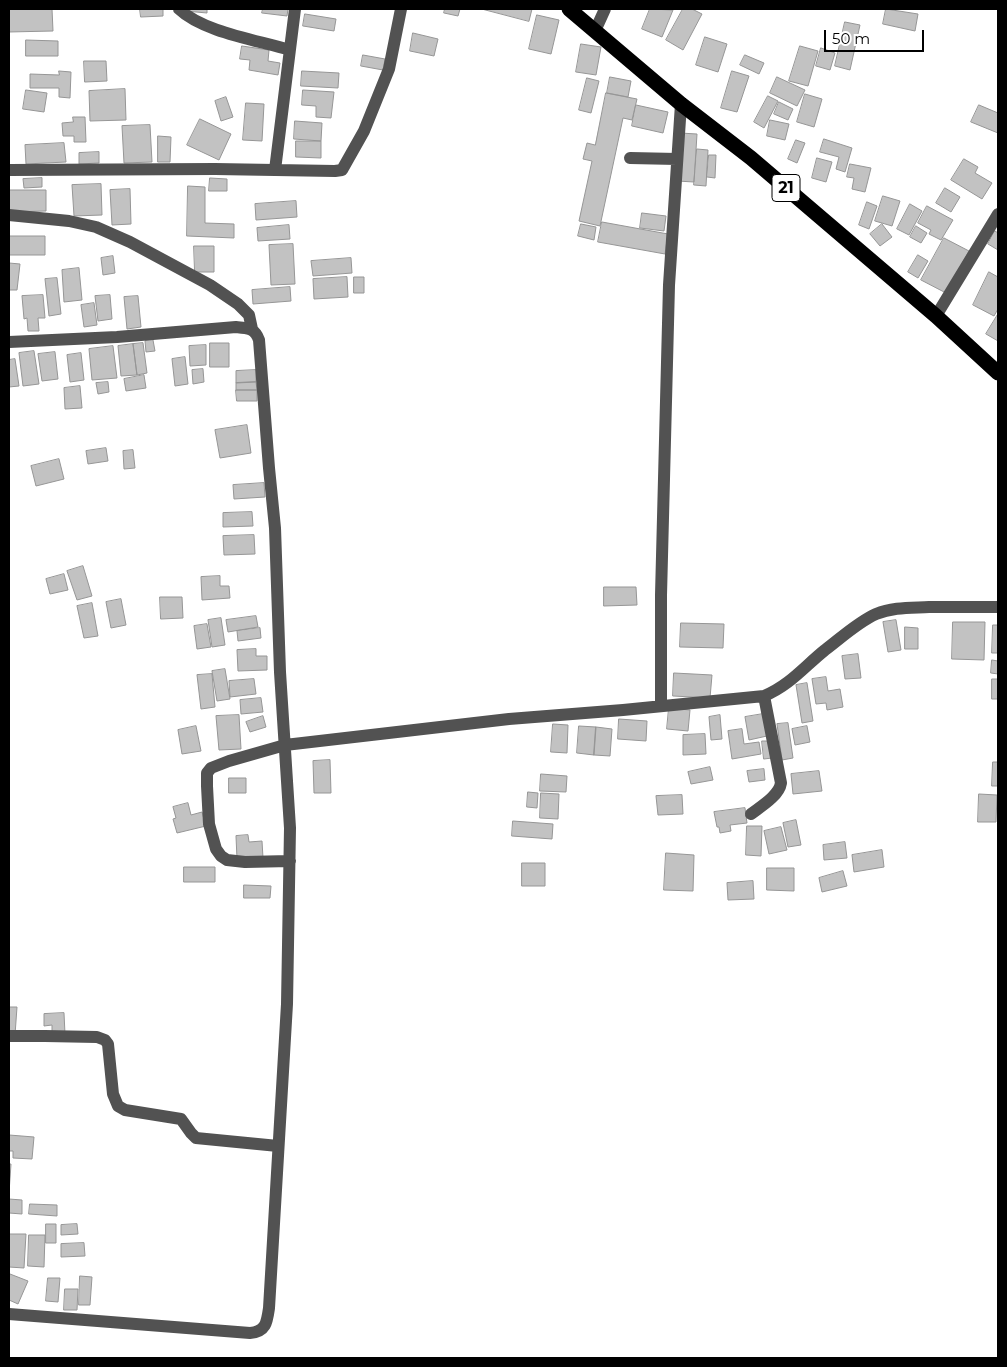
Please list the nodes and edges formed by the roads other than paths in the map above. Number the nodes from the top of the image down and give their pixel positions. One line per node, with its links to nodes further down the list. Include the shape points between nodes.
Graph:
1 (179, 9): 7 (street, via 207,26)
2 (295, 9): 7 (street)
3 (402, 9): 12 (street, via 389,69 364,131 342,170)
4 (569, 9): 6 (highway, 21)
5 (605, 9): 6 (street)
6 (595, 31): 8 (highway, 21)
7 (290, 50): 12 (street)
8 (680, 104): 10 (street); 15 (highway, 21, via 751,158)
9 (630, 158): 10 (street)
10 (677, 159): 21 (street, via 660,595)
11 (9, 170): 12 (street)
12 (275, 170)
13 (998, 214): 15 (street)
14 (9, 215): 16 (street, via 68,220 96,227 130,242 210,285 238,304 249,315)
15 (936, 316): 18 (highway, 21)
16 (252, 329): 17 (street, via 236,327); 22 (street, via 259,340 275,528)
17 (9, 342)
18 (998, 373)
19 (998, 607): 20 (street, via 900,608 879,613 820,654 776,692)
20 (764, 696): 21 (street); 23 (street, via 781,783 771,798)
21 (661, 706): 22 (street, via 509,719)
22 (285, 745): 24 (street); 24 (street, via 211,768 207,773 207,786 209,824 221,856 245,862)
23 (751, 814)
24 (290, 861): 26 (street, via 287,1004)
25 (9, 1036): 26 (street, via 97,1037 105,1040 113,1094 118,1106 181,1120 196,1138)
26 (278, 1146): 27 (street, via 269,1308 266,1325 261,1330 250,1333)
27 (9, 1314)

